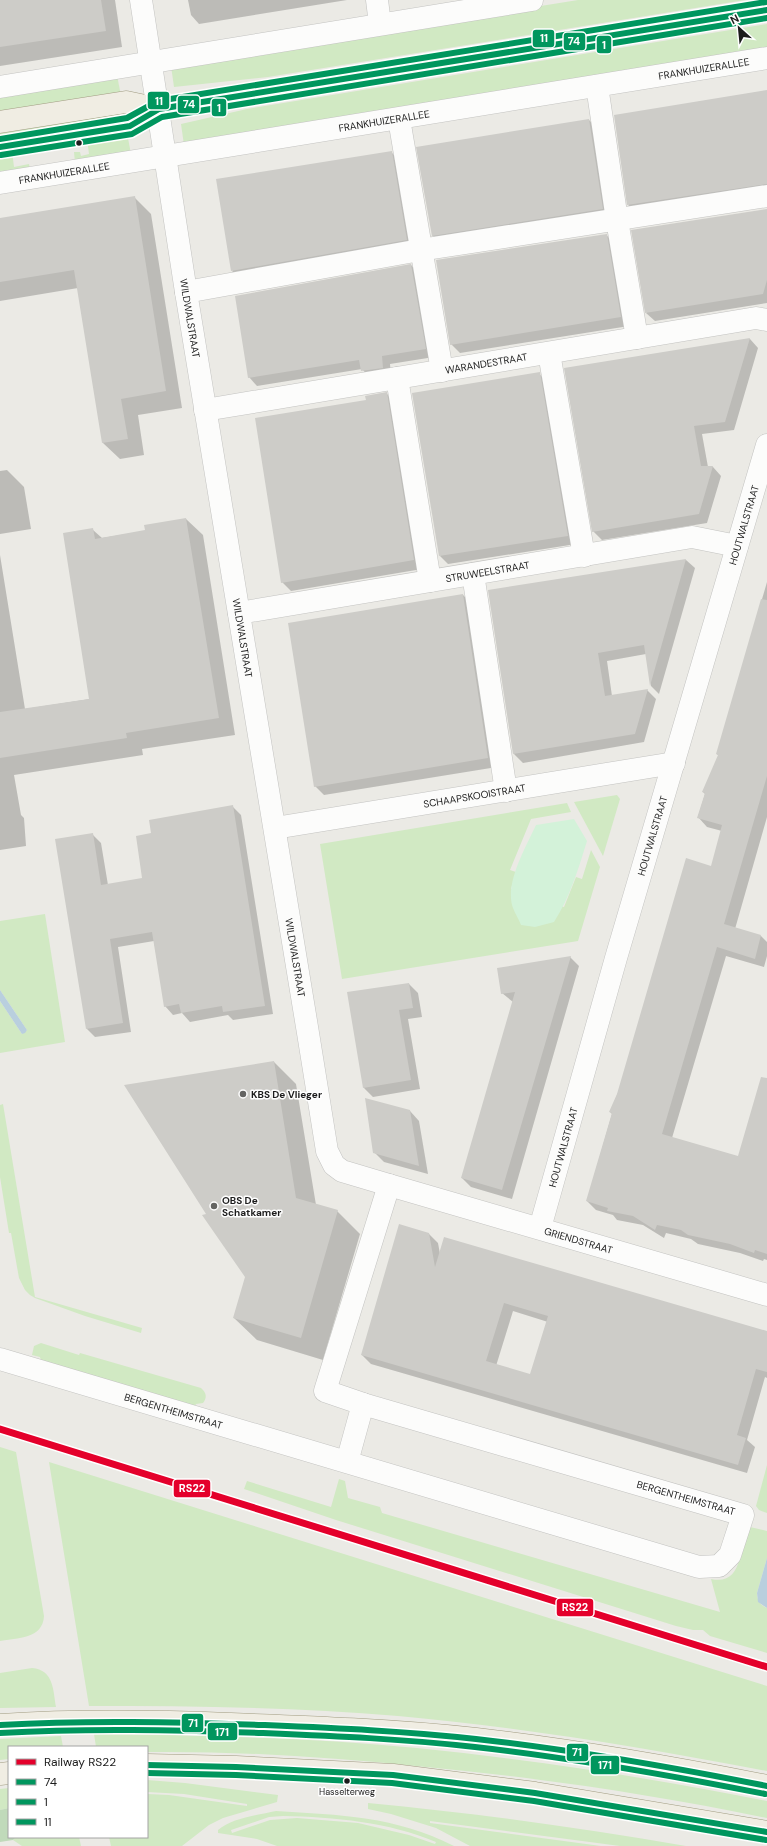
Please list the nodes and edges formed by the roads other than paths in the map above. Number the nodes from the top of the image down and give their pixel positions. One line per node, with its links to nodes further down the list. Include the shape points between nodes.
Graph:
1 (141, 0): 7 (street, WILDWALSTRAAT)
2 (377, 0): 5 (street)
3 (532, 0): 5 (street)
4 (767, 10): 10 (main road)
5 (380, 24): 7 (street)
6 (767, 58): 8 (street, FRANKHUIZERALLEE)
7 (150, 63): 9 (street); 10 (street, WILDWALSTRAAT)
8 (597, 86): 11 (street, FRANKHUIZERALLEE); 17 (street)
9 (0, 87)
10 (159, 109): 12 (main road, via 126,102); 13 (main road, via 130,126); 14 (street, WILDWALSTRAAT)
11 (399, 119): 14 (street, FRANKHUIZERALLEE); 18 (street)
12 (0, 122)
13 (0, 146)
14 (165, 157): 15 (street, FRANKHUIZERALLEE); 19 (street, WILDWALSTRAAT)
15 (0, 183)
16 (767, 196): 17 (street)
17 (617, 220): 18 (street); 21 (street)
18 (420, 250): 19 (street); 23 (street)
19 (186, 292): 25 (street, WILDWALSTRAAT)
20 (767, 320): 21 (street, WARANDESTRAAT, via 756,318)
21 (637, 338): 22 (street, WARANDESTRAAT)
22 (549, 353): 23 (street, WARANDESTRAAT); 28 (street)
23 (442, 371): 24 (street, WARANDESTRAAT)
24 (397, 378): 25 (street, WARANDESTRAAT); 30 (street)
25 (205, 410): 31 (street, WILDWALSTRAAT)
26 (767, 445): 27 (street, HOUTWALSTRAAT)
27 (737, 546): 28 (street, STRUWEELSTRAAT, via 692,537); 32 (street, HOUTWALSTRAAT)
28 (584, 556): 29 (street, STRUWEELSTRAAT)
29 (473, 574): 30 (street, STRUWEELSTRAAT); 33 (street)
30 (430, 581): 31 (street, STRUWEELSTRAAT)
31 (239, 613): 34 (street, WILDWALSTRAAT)
32 (674, 763): 33 (street, SCHAAPSKOOISTRAAT); 37 (street, HOUTWALSTRAAT)
33 (506, 790): 34 (street, SCHAAPSKOOISTRAAT)
34 (275, 828): 35 (street, WILDWALSTRAAT, via 327,1151)
35 (334, 1165): 36 (street, GRIENDSTRAAT, via 342,1171)
36 (389, 1185): 37 (street, GRIENDSTRAAT); 40 (street, BERGENTHEIMSTRAAT, via 325,1391)
37 (540, 1228): 38 (street, GRIENDSTRAAT)
38 (767, 1295)
39 (0, 1360): 41 (street, BERGENTHEIMSTRAAT)
40 (363, 1404): 41 (street); 41 (street, BERGENTHEIMSTRAAT, via 743,1515 730,1555 719,1566 699,1567)
41 (347, 1462)
42 (0, 1725): 44 (main road, via 62,1721 145,1721 342,1728 475,1739 599,1756)
43 (148, 1765): 45 (main road, via 393,1775 535,1792)
44 (767, 1786)
45 (767, 1832)

